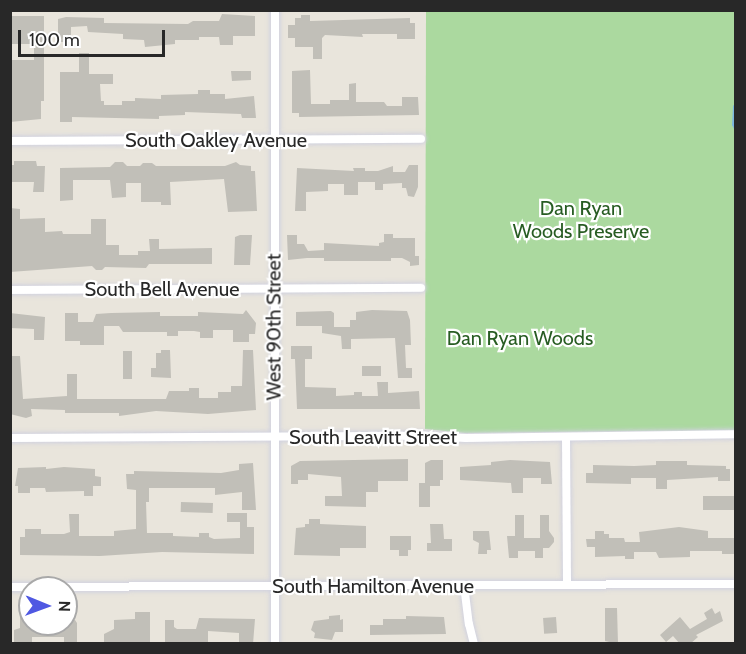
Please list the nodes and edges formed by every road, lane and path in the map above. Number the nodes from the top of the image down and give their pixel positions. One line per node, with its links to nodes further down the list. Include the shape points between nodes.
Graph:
1 (275, 10): 3 (street, West 90th Street)
2 (421, 139): 3 (street, South Oakley Avenue)
3 (274, 140): 4 (street, South Oakley Avenue); 6 (street, West 90th Street)
4 (10, 141)
5 (421, 288): 6 (street, South Bell Avenue)
6 (273, 289): 7 (street, South Bell Avenue); 9 (street, West 90th Street)
7 (10, 290)
8 (735, 434): 10 (street, South Leavitt Street)
9 (274, 436): 10 (street, South Leavitt Street); 11 (street, South Leavitt Street); 15 (street, West 90th Street)
10 (566, 436): 14 (street)
11 (10, 438)
12 (735, 584): 14 (street, South Hamilton Avenue)
13 (464, 585): 14 (street, South Hamilton Avenue); 15 (street, South Hamilton Avenue); 18 (street)
14 (567, 585)
15 (275, 586): 16 (street, South Hamilton Avenue); 17 (street, West 90th Street)
16 (10, 587)
17 (275, 644)
18 (474, 644)

